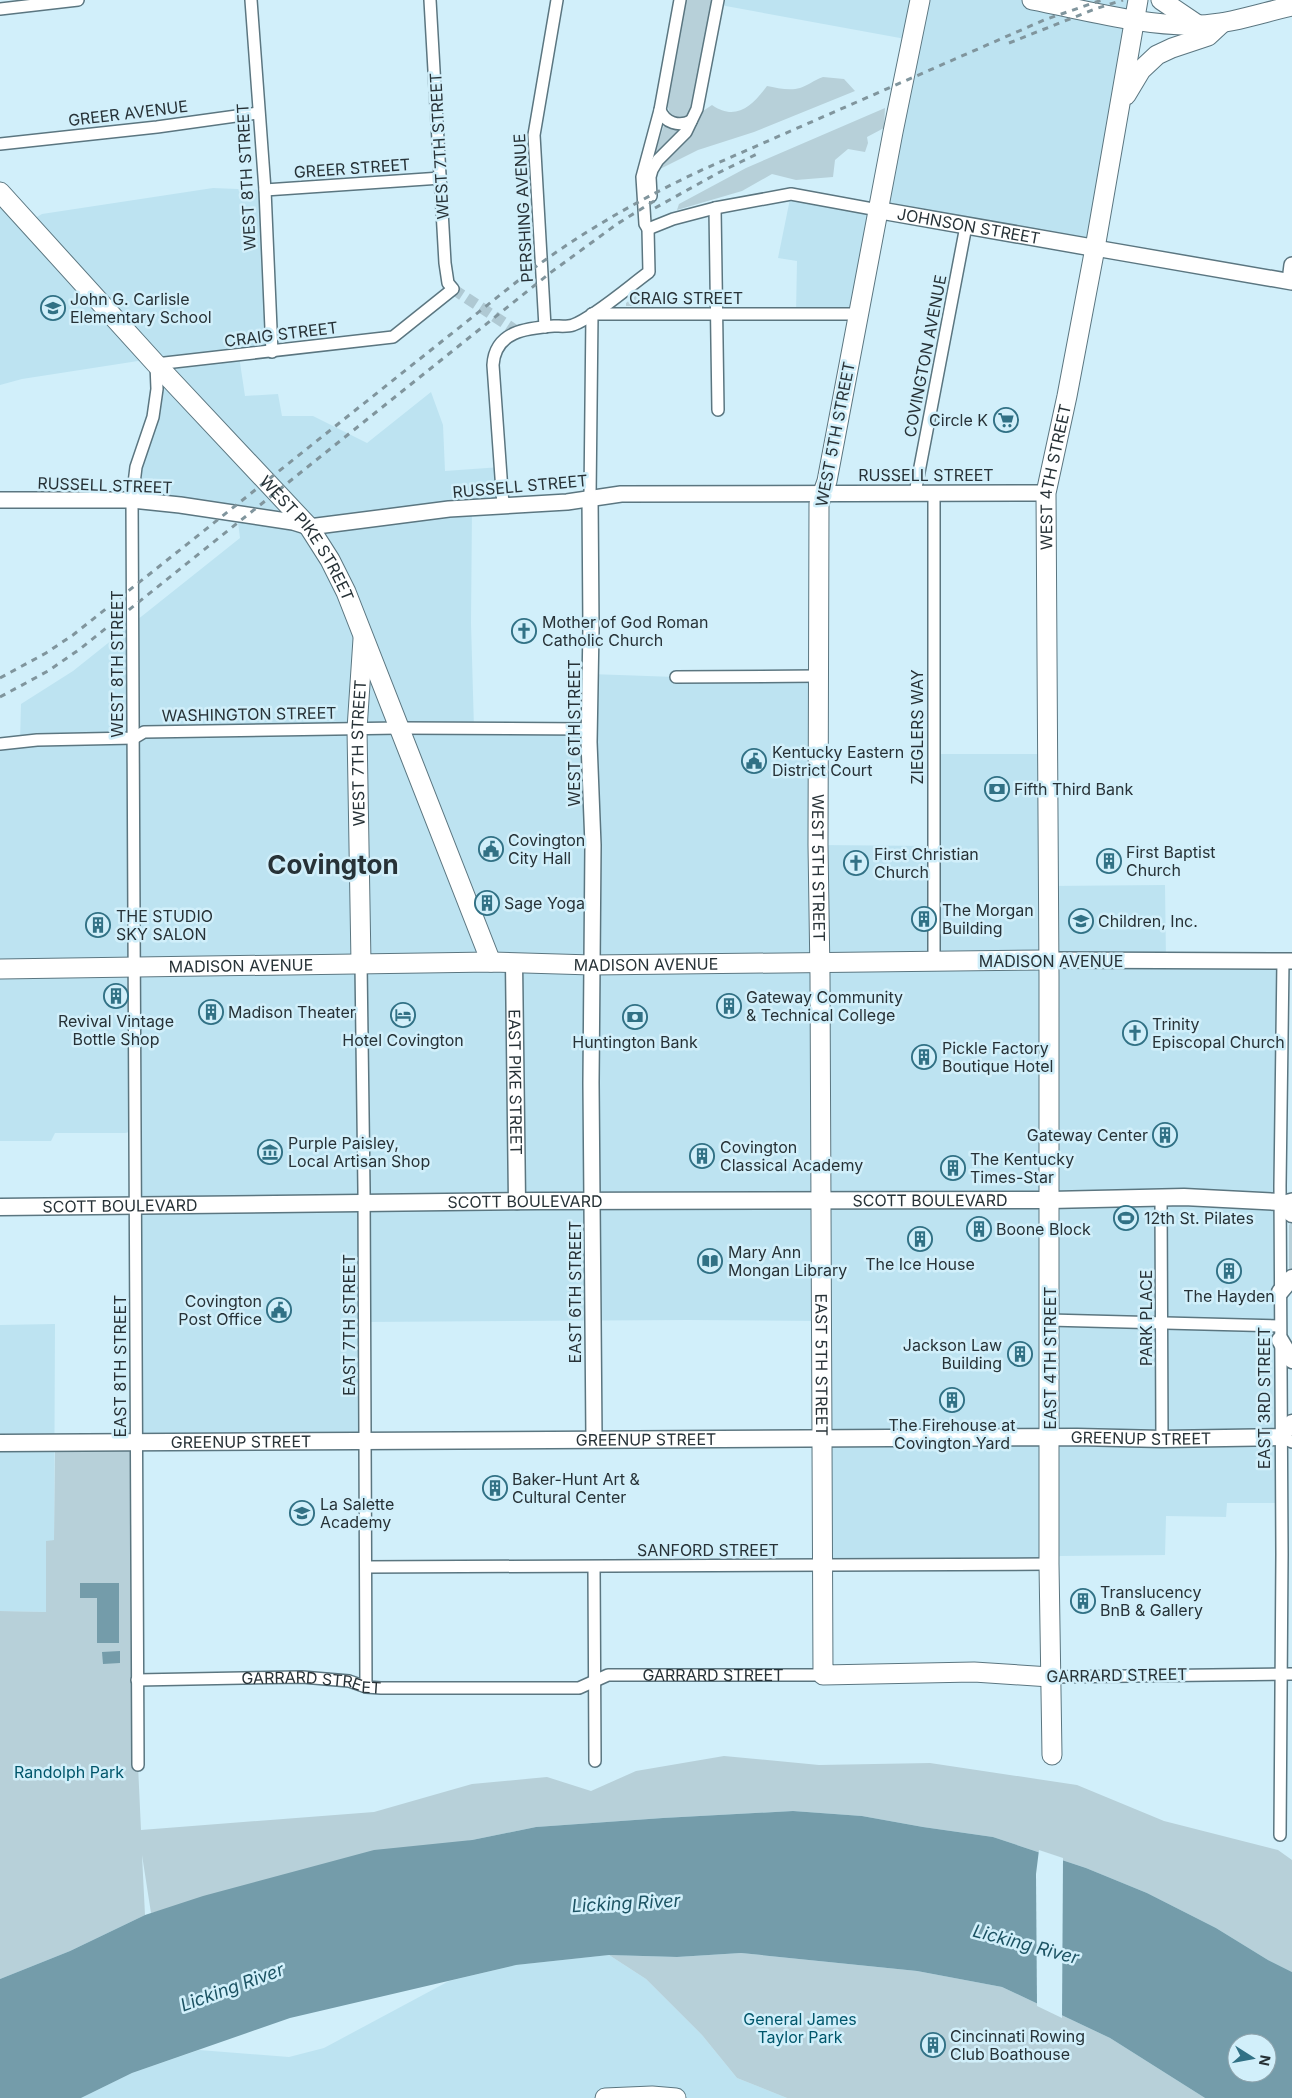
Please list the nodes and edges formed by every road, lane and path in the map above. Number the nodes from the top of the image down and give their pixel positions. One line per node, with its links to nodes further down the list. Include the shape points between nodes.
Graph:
1 (78, 0): 12 (street)
2 (251, 0): 18 (street, WEST 8TH STREET)
3 (430, 0): 21 (street, WEST 7TH STREET)
4 (557, 0): 35 (street, PERSHING AVENUE, via 534,135)
5 (680, 0): 17 (street)
6 (718, 0): 19 (street, via 697,110)
7 (920, 0): 25 (main road, WEST 5TH STREET)
8 (1032, 0): 13 (main road)
9 (1138, 0): 13 (main road, WEST 4TH STREET)
10 (1161, 0): 15 (main road)
11 (1292, 6): 14 (main road)
12 (0, 9)
13 (1134, 19): 15 (main road); 16 (main road, WEST 4TH STREET)
14 (1224, 22): 15 (main road); 16 (main road, via 1208,36 1157,56 1141,70)
15 (1199, 25)
16 (1119, 107): 28 (main road, WEST 4TH STREET)
17 (660, 110): 19 (street, via 664,118 673,123); 27 (street, via 642,177)
18 (258, 112): 20 (street, GREER AVENUE); 22 (street, WEST 8TH STREET)
19 (692, 121): 27 (street, via 682,138 652,170 652,220)
20 (0, 144)
21 (441, 178): 22 (street, GREER STREET); 31 (street, WEST 7TH STREET, via 445,263 448,283)
22 (265, 190): 36 (street, WEST 8TH STREET)
23 (0, 192): 37 (main road, WEST PIKE STREET)
24 (715, 208): 25 (street, JOHNSON STREET, via 791,194); 27 (street, JOHNSON STREET); 33 (street)
25 (878, 210): 26 (main road, JOHNSON STREET); 34 (main road, WEST 5TH STREET)
26 (966, 226): 28 (main road, JOHNSON STREET); 39 (street, COVINGTON AVENUE)
27 (648, 229): 32 (street, via 649,272)
28 (1095, 248): 30 (street, JOHNSON STREET); 42 (main road, WEST 4TH STREET)
29 (1292, 265): 30 (street)
30 (1291, 281)
31 (453, 289): 36 (street, CRAIG STREET, via 393,337)
32 (592, 314): 33 (street, CRAIG STREET); 35 (street, CRAIG STREET, via 572,325); 43 (street, WEST 6TH STREET)
33 (718, 314): 34 (street, CRAIG STREET); 38 (street)
34 (858, 314): 41 (main road, WEST 5TH STREET, via 827,481)
35 (545, 327): 46 (street, CRAIG STREET, via 528,328 507,338 498,346 494,356)
36 (272, 352): 37 (street, CRAIG STREET)
37 (156, 364): 45 (street, WEST 8TH STREET, via 157,389 136,467); 47 (main road, WEST PIKE STREET)
38 (718, 410)
39 (916, 492): 40 (street, RUSSELL STREET); 41 (street, RUSSELL STREET)
40 (934, 492): 42 (street, RUSSELL STREET); 59 (street, ZIEGLERS WAY)
41 (822, 493): 43 (street, RUSSELL STREET); 49 (main road, WEST 5TH STREET, via 819,504)
42 (1046, 493): 56 (main road, WEST 4TH STREET)
43 (590, 497): 46 (street, RUSSELL STREET, via 567,502); 53 (street, WEST 6TH STREET)
44 (0, 500): 45 (street, RUSSELL STREET)
45 (132, 500): 47 (street, RUSSELL STREET, via 189,506); 54 (street, WEST 8TH STREET)
46 (503, 505): 47 (street, RUSSELL STREET)
47 (309, 527): 48 (main road, WEST PIKE STREET, via 332,564)
48 (363, 633): 51 (main road, WEST PIKE STREET); 52 (main road, WEST 7TH STREET)
49 (818, 676): 50 (street); 62 (main road, WEST 5TH STREET)
50 (676, 677)
51 (399, 728): 52 (street, WASHINGTON STREET); 53 (street, WASHINGTON STREET); 58 (main road, WEST PIKE STREET)
52 (357, 729): 54 (street, WASHINGTON STREET, via 144,732); 60 (main road, WEST 7TH STREET)
53 (589, 729): 63 (street, WEST 6TH STREET, via 593,845)
54 (134, 738): 55 (street, WASHINGTON STREET); 64 (street, WEST 8TH STREET)
55 (0, 744)
56 (1049, 960): 57 (street, MADISON AVENUE); 59 (main road, MADISON AVENUE); 67 (main road, EAST 4TH STREET)
57 (1287, 961): 68 (street, EAST 3RD STREET)
58 (491, 962): 60 (main road, MADISON AVENUE); 61 (main road, MADISON AVENUE)
59 (934, 962): 62 (main road, MADISON AVENUE)
60 (361, 963): 64 (main road, MADISON AVENUE); 72 (street, EAST 7TH STREET)
61 (514, 963): 63 (main road, MADISON AVENUE); 69 (main road, EAST PIKE STREET)
62 (820, 964): 63 (main road, MADISON AVENUE); 71 (main road, EAST 5TH STREET)
63 (592, 965): 70 (street, EAST 6TH STREET)
64 (134, 967): 65 (main road, MADISON AVENUE); 73 (street, EAST 8TH STREET)
65 (0, 969)
66 (1161, 1197): 67 (main road, SCOTT BOULEVARD); 68 (main road); 79 (street, PARK PLACE)
67 (1050, 1200): 71 (main road, SCOTT BOULEVARD); 78 (main road, EAST 4TH STREET)
68 (1286, 1200): 75 (main road); 77 (street, EAST 3RD STREET)
69 (517, 1201): 70 (main road, SCOTT BOULEVARD); 72 (main road, SCOTT BOULEVARD)
70 (592, 1201): 71 (main road, SCOTT BOULEVARD); 84 (street, EAST 6TH STREET)
71 (820, 1201): 85 (main road, EAST 5TH STREET)
72 (364, 1202): 73 (main road, SCOTT BOULEVARD); 88 (street, EAST 7TH STREET)
73 (136, 1206): 74 (main road, SCOTT BOULEVARD); 89 (street, EAST 8TH STREET)
74 (0, 1207)
75 (1292, 1214)
76 (1292, 1278): 77 (main road)
77 (1280, 1292): 80 (street, EAST 3RD STREET)
78 (1049, 1320): 79 (street); 83 (main road, EAST 4TH STREET)
79 (1162, 1322): 80 (street); 86 (street, PARK PLACE)
80 (1280, 1333): 81 (main road); 87 (street, EAST 3RD STREET)
81 (1292, 1360)
82 (1292, 1423): 87 (main road)
83 (1050, 1438): 85 (main road, GREENUP STREET); 86 (main road, GREENUP STREET); 91 (main road, EAST 4TH STREET)
84 (594, 1439): 85 (main road, GREENUP STREET); 88 (main road, GREENUP STREET)
85 (822, 1439): 92 (main road, EAST 5TH STREET)
86 (1162, 1440): 87 (main road, GREENUP STREET)
87 (1286, 1440): 96 (street, EAST 3RD STREET)
88 (366, 1441): 89 (main road, GREENUP STREET); 93 (street, EAST 7TH STREET)
89 (137, 1442): 90 (main road, GREENUP STREET); 98 (street, EAST 8TH STREET)
90 (0, 1443)
91 (1049, 1564): 92 (street, SANFORD STREET); 97 (main road, EAST 4TH STREET)
92 (822, 1565): 94 (street, SANFORD STREET); 95 (main road, EAST 5TH STREET)
93 (366, 1567): 94 (street, SANFORD STREET); 100 (street, EAST 7TH STREET)
94 (594, 1567): 99 (street)
95 (823, 1674): 97 (main road, GARRARD STREET, via 974,1672); 99 (street, GARRARD STREET, via 608,1675)
96 (1287, 1674): 97 (street, GARRARD STREET); 104 (street, EAST 3RD STREET)
97 (1050, 1677): 101 (main road, EAST 4TH STREET)
98 (137, 1680): 100 (street, GARRARD STREET, via 302,1677 349,1681); 103 (street, EAST 8TH STREET)
99 (594, 1683): 100 (street, GARRARD STREET, via 579,1688); 102 (street)
100 (366, 1686)
101 (1052, 1755)
102 (594, 1761)
103 (138, 1765)
104 (1280, 1835)
105 (605, 2098): 106 (main road)
106 (676, 2098)

